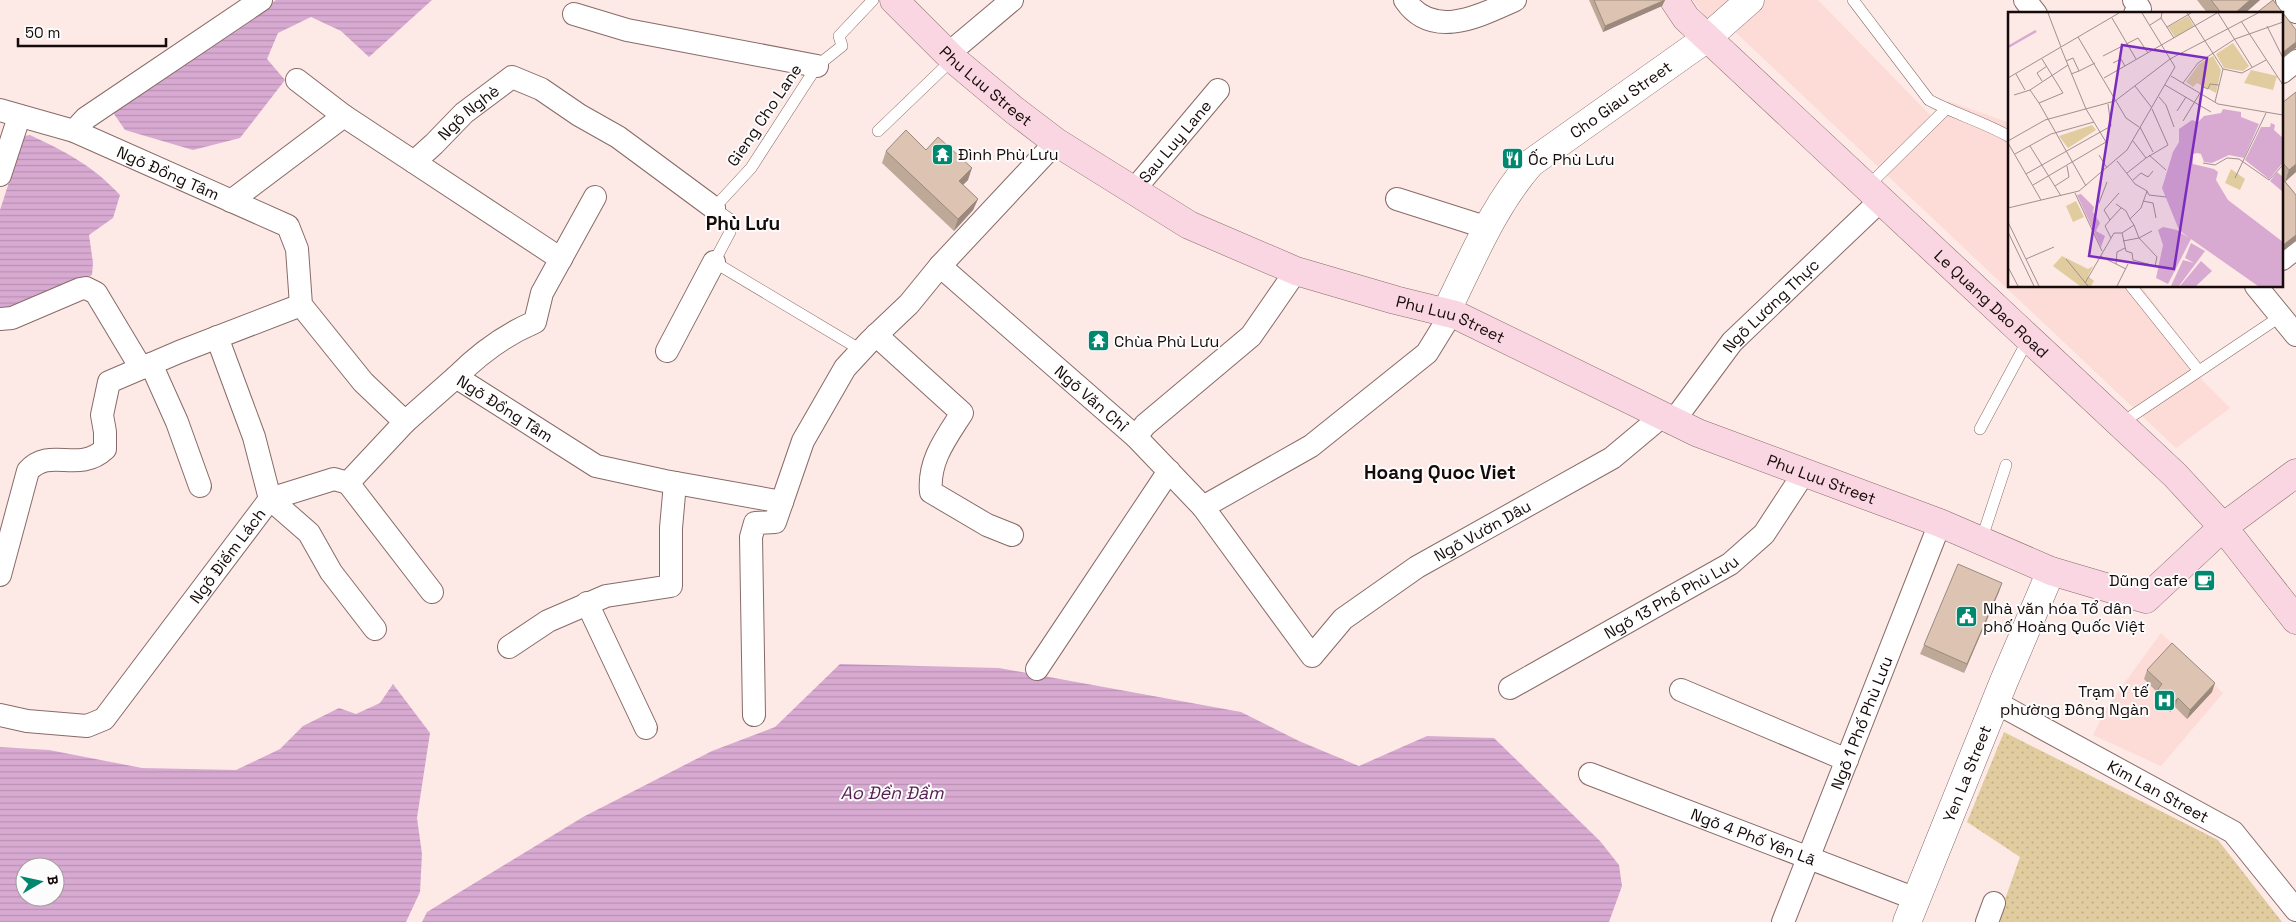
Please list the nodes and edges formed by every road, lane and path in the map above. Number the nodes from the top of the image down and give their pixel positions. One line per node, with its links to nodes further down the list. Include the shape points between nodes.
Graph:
1 (261, 0): 27 (street, via 86,118)
2 (873, 0): 20 (lane, Gieng Cho Lane, via 839,36 842,46)
3 (894, 0): 18 (main road, Phu Luu Street)
4 (1012, 0): 18 (street)
5 (1405, 0): 6 (street, via 1428,19 1443,22 1460,22)
6 (1515, 0)
7 (1674, 0): 17 (main road, Le Quang Dao Road, via 1686,18)
8 (1750, 0): 17 (street, Cho Giau Street)
9 (1853, 0): 24 (lane, via 1929,100)
10 (2025, 0): 13 (street)
11 (2134, 0): 14 (street, via 2140,9)
12 (2287, 0): 15 (street)
13 (2034, 12)
14 (2137, 12)
15 (2296, 12)
16 (574, 14): 20 (street, via 626,30)
17 (1707, 38): 34 (main road, Le Quang Dao Road); 39 (street, Cho Giau Street, via 1531,163 1515,182)
18 (951, 57): 28 (lane); 30 (main road, Phu Luu Street)
19 (2296, 61): 21 (street)
20 (817, 66): 38 (lane, Gieng Cho Lane, via 751,168)
21 (2284, 70)
22 (297, 80): 26 (street)
23 (1218, 90): 33 (street, Sau Luy Lane)
24 (1946, 109): 29 (lane); 34 (lane)
25 (10, 114): 27 (street, Ngõ Đồng Tâm); 32 (street)
26 (344, 116): 31 (street); 37 (street)
27 (74, 131): 37 (street, Ngõ Đồng Tâm)
28 (878, 131)
29 (2008, 136)
30 (1056, 142): 33 (main road, Phu Luu Street); 44 (street)
31 (414, 162): 38 (street, Ngõ Nghè, via 464,113 512,77 541,89 618,137); 42 (street)
32 (0, 174)
33 (1133, 191): 45 (main road, Phu Luu Street, via 1189,225)
34 (1874, 194): 54 (main road, Le Quang Dao Road); 60 (street, Ngõ Lương Thực, via 1732,342)
35 (595, 197): 42 (street)
36 (1397, 199): 39 (street)
37 (231, 201): 48 (street, Ngõ Đồng Tâm, via 288,226 296,249)
38 (714, 208): 43 (lane, via 731,220 730,232)
39 (1488, 228): 49 (street, Cho Giau Street)
40 (2296, 248): 41 (street)
41 (2284, 257)
42 (560, 259): 59 (street, via 542,293 535,322 498,340)
43 (714, 262): 55 (lane); 56 (street)
44 (940, 266): 55 (street, via 909,304); 64 (street, Ngõ Văn Chỉ)
45 (1296, 271): 49 (main road, Phu Luu Street); 64 (street, Ngõ Văn Chỉ, via 1250,336 1145,425)
46 (2133, 288): 58 (lane)
47 (2258, 288): 50 (street)
48 (301, 305): 53 (street); 61 (street, via 363,382)
49 (1449, 313): 60 (main road, Phu Luu Street); 74 (street, via 1427,353 1311,446)
50 (2281, 316): 52 (street); 58 (lane)
51 (0, 319): 57 (street, via 12,318 86,288 96,293)
52 (2296, 335)
53 (218, 337): 57 (street); 72 (street, via 254,437)
54 (2029, 338): 62 (main road, Le Quang Dao Road); 63 (lane)
55 (868, 343): 73 (street, via 845,368 803,441); 77 (street, via 962,413 936,453 930,479 931,492)
56 (667, 351)
57 (146, 366): 71 (street, via 177,422); 80 (street, via 109,382 102,416 105,449 98,456 86,461 45,460 35,463 28,471)
58 (2199, 371): 62 (lane)
59 (456, 377): 61 (street, Ngõ Đồng Tâm); 69 (street, Ngõ Đồng Tâm, via 596,466)
60 (1667, 420): 67 (main road, Phu Luu Street); 74 (street, Ngõ Vườn Dâu, via 1612,458 1417,567 1343,619 1312,656)
61 (405, 422): 70 (street)
62 (2120, 424): 76 (main road, Le Quang Dao Road, via 2175,475)
63 (1980, 429)
64 (1136, 437): 66 (street)
65 (2006, 465): 78 (lane)
66 (1169, 472): 74 (street); 86 (street)
67 (1804, 473): 75 (main road, Phu Luu Street); 87 (street, Ngõ 13 Phố Phù Lưu, via 1764,534 1730,564)
68 (2296, 473): 76 (main road)
69 (675, 483): 73 (street, Ngõ Đồng Tâm); 82 (street, via 671,586 606,596)
70 (348, 484): 72 (street, Ngõ Điếm Lách, via 334,479); 81 (street)
71 (200, 486)
72 (270, 500): 84 (street, via 309,533 331,572); 90 (street, Ngõ Điếm Lách, via 104,719 87,726 26,721)
73 (782, 502): 91 (street, via 775,522 755,523 750,537)
74 (1203, 506)
75 (1940, 523): 78 (main road, Phu Luu Street); 93 (street, Ngõ 1 Phố Phù Lưu)
76 (2223, 527): 79 (main road, Phu Luu Street, via 2146,599); 83 (main road, Le Quang Dao Road)
77 (1012, 536)
78 (1981, 541): 79 (main road, Phu Luu Street)
79 (2051, 571): 89 (street, Yen La Street)
80 (0, 575)
81 (432, 592)
82 (587, 604): 85 (street, via 548,622); 92 (street)
83 (2296, 620)
84 (375, 629)
85 (509, 647)
86 (1038, 670)
87 (1510, 688)
88 (1681, 690): 93 (street)
89 (1995, 702): 96 (street, Yen La Street); 97 (street, Kim Lan Street, via 2233,832)
90 (0, 715)
91 (754, 715)
92 (646, 728)
93 (1847, 760): 95 (street, Ngõ 1 Phố Phù Lưu)
94 (1590, 774): 95 (street, Ngõ 4 Phố Yên Lã)
95 (1808, 858): 96 (street, Ngõ 4 Phố Yên Lã); 98 (street, Ngõ 1 Phố Phù Lưu)
96 (1912, 910)
97 (2296, 910)
98 (1783, 922)

